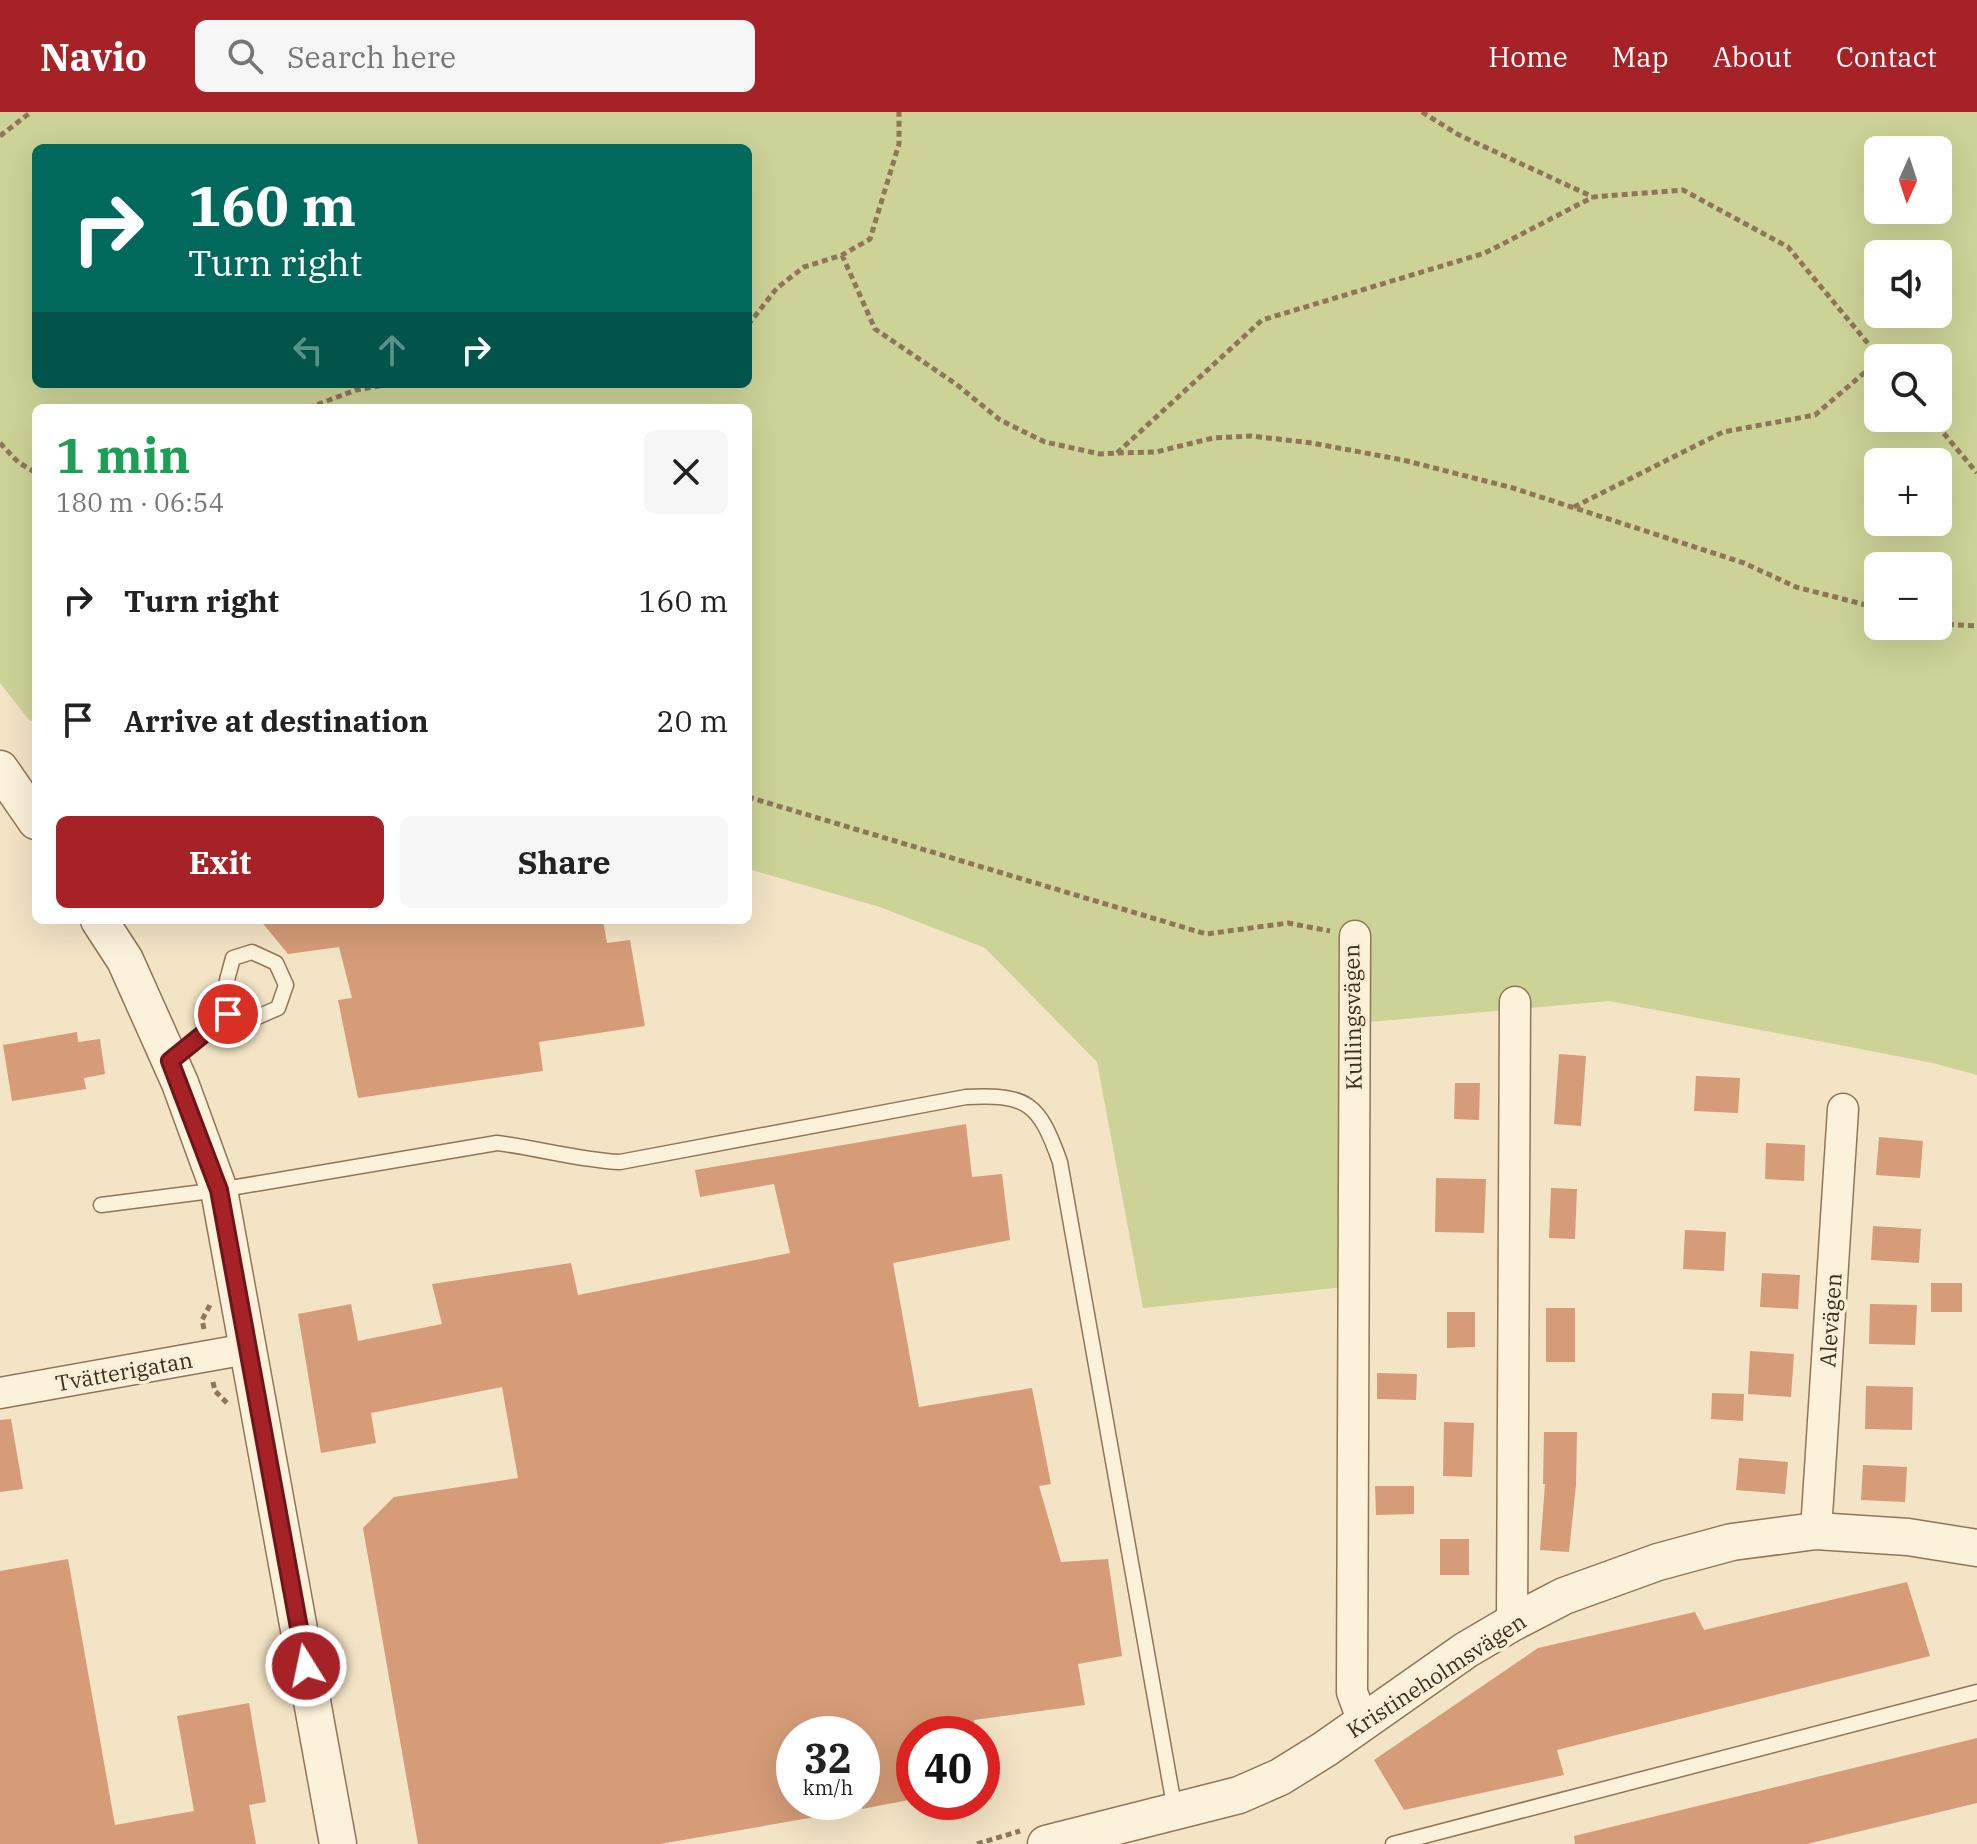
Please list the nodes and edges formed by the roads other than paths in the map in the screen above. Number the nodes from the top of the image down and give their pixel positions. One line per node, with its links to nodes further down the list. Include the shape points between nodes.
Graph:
1 (0, 769): 2 (street)
2 (32, 815)
3 (102, 924): 7 (street, via 125,960)
4 (1355, 936): 17 (street, Kullingsvägen, via 1352,1692)
5 (1515, 1002): 15 (street)
6 (228, 1014): 6 (lane, via 255,1018 278,1008 286,985 276,963 252,952 233,958 227,980); 7 (lane)
7 (170, 1061): 9 (street)
8 (1843, 1109): 13 (street, Alevägen)
9 (219, 1190): 10 (lane); 11 (street); 18 (lane, via 497,1143 620,1162 966,1097 1003,1095 1034,1108 1048,1127 1060,1162)
10 (101, 1205)
11 (247, 1349): 12 (street, Tvätterigatan); 19 (street)
12 (0, 1393)
13 (1816, 1531): 14 (street, Kristineholmsvägen); 15 (street, Kristineholmsvägen, via 1732,1542 1658,1562 1564,1596)
14 (1977, 1548)
15 (1512, 1623): 17 (street, Kristineholmsvägen)
16 (1977, 1692): 21 (lane)
17 (1363, 1722): 18 (street, Kristineholmsvägen, via 1280,1777 1239,1795)
18 (1175, 1811): 20 (street, Kristineholmsvägen)
19 (338, 1844)
20 (1046, 1844)
21 (1393, 1844)

